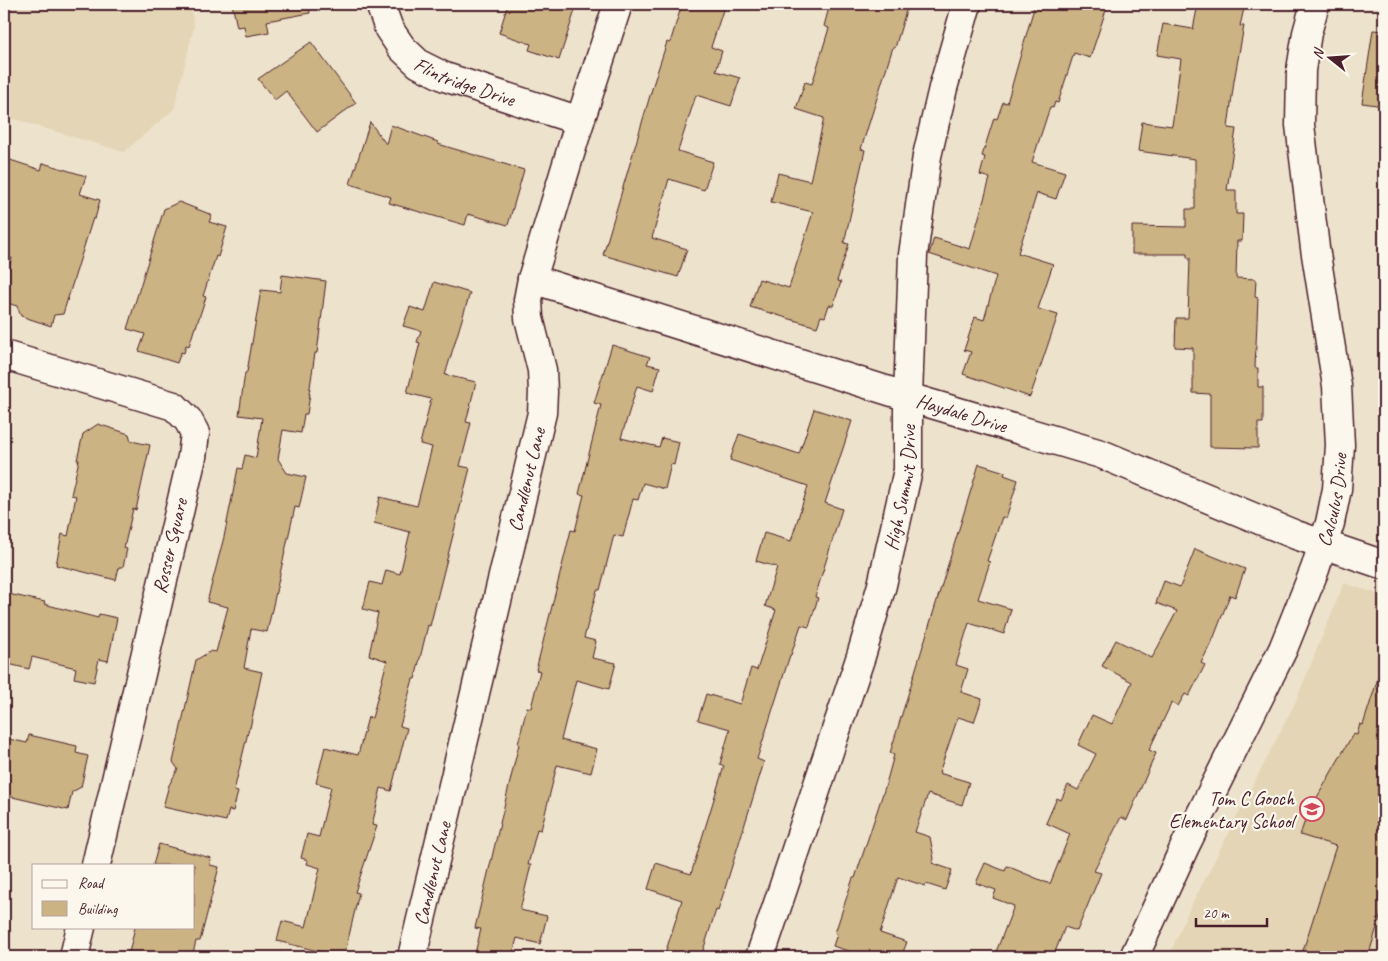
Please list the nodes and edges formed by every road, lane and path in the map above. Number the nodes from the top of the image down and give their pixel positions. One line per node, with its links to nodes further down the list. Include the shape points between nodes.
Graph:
1 (380, 4): 5 (street, Flintridge Drive, via 389,29 419,64 445,77)
2 (618, 4): 5 (street, Candlenut Lane)
3 (966, 4): 8 (street, High Summit Drive, via 927,156 913,255)
4 (1315, 4): 9 (street, Calculus Drive, via 1301,70 1300,125 1314,248 1337,386 1340,445 1337,489)
5 (580, 121): 6 (street, Candlenut Lane)
6 (532, 279): 8 (street, Haydale Drive); 14 (street, Candlenut Lane, via 529,318 542,370 542,413)
7 (4, 355): 11 (street, Rosser Square, via 174,406 188,420 194,433 192,457)
8 (908, 397): 9 (street, Haydale Drive, via 1101,454); 15 (street, High Summit Drive, via 908,470 882,585)
9 (1323, 544): 10 (street, Haydale Drive); 16 (street, Calculus Drive, via 1283,649)
10 (1384, 565)
11 (96, 864)
12 (81, 928): 13 (street)
13 (74, 957)
14 (412, 957)
15 (760, 957)
16 (1134, 957)

